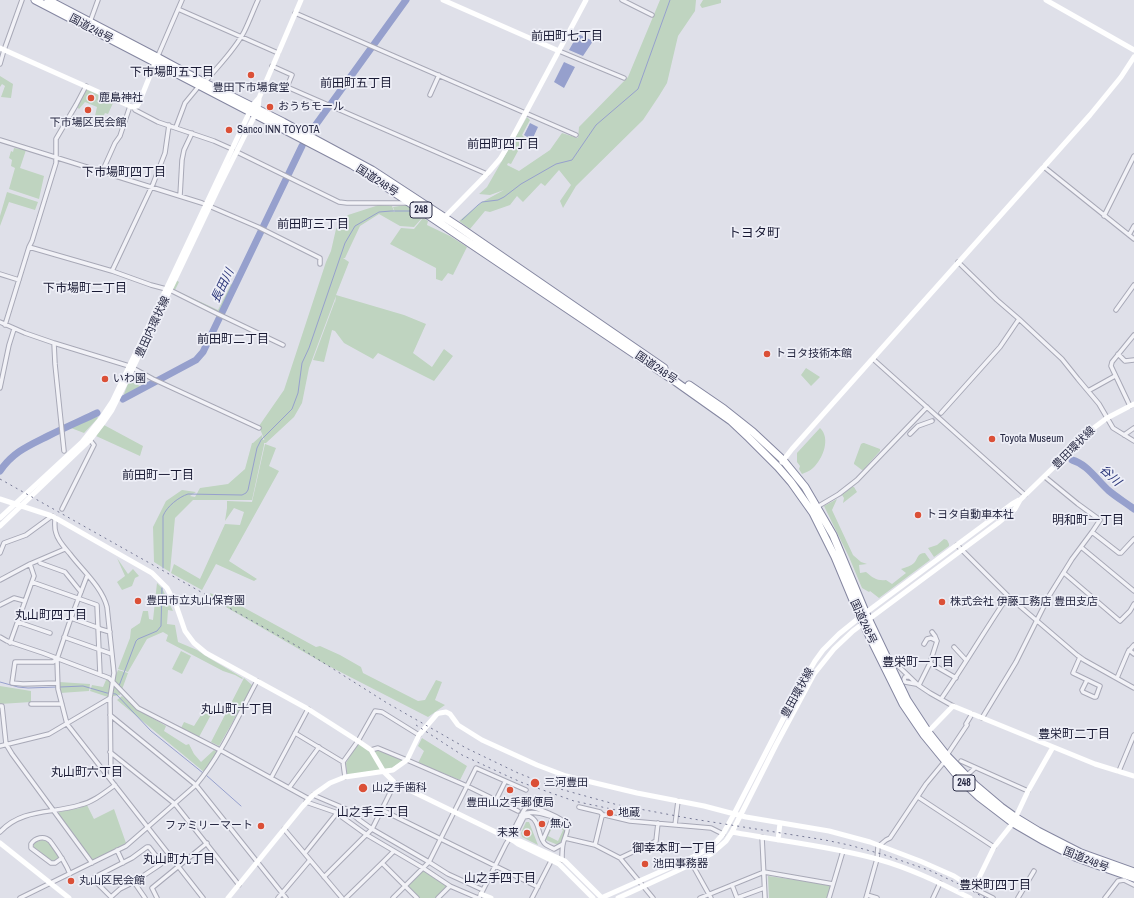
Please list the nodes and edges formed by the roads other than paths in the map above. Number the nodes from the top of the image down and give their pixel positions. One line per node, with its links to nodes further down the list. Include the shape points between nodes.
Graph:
1 (22, 0): 17 (street)
2 (35, 0): 22 (highway, 国道248号 / 248)
3 (48, 0): 15 (highway, 国道248号 / 248)
4 (98, 0): 15 (street)
5 (182, 0): 12 (street)
6 (258, 0): 16 (street)
7 (301, 0): 13 (street, 豊田内環状線)
8 (443, 0): 19 (street)
9 (586, 0): 19 (street)
10 (622, 0): 14 (street)
11 (1046, 0): 18 (street)
12 (178, 9): 16 (street); 22 (street)
13 (295, 13): 20 (street, 豊田内環状線); 25 (street)
14 (652, 15)
15 (90, 22): 22 (highway, 国道248号 / 248)
16 (241, 37): 20 (street); 27 (street)
17 (2, 49): 23 (street); 28 (street)
18 (1134, 50)
19 (559, 51): 26 (street); 32 (street)
20 (278, 53): 24 (street, 豊田内環状線)
21 (1134, 57): 42 (street, via 1108,93)
22 (156, 60): 27 (highway, 国道248号 / 248); 30 (street, via 139,103)
23 (0, 64)
24 (272, 66): 31 (street, 豊田内環状線); 44 (street, via 292,75 287,87)
25 (439, 76): 29 (street); 32 (street)
26 (624, 78)
27 (202, 84): 31 (highway, 国道248号 / 248); 34 (street, via 187,100)
28 (86, 86): 30 (street); 41 (street, via 57,137)
29 (430, 95)
30 (132, 106): 33 (street, via 158,122); 43 (street)
31 (254, 111): 38 (street, 豊田内環状線); 39 (street, 豊田内環状線); 47 (highway, 国道248号 / 248, via 373,178); 50 (highway, 国道248号 / 248, via 372,170)
32 (526, 114): 36 (street); 44 (street, via 500,159)
33 (169, 125): 34 (street); 45 (street, via 165,153)
34 (176, 127): 35 (street)
35 (192, 133): 38 (street); 46 (street, via 182,160)
36 (576, 135)
37 (0, 140): 41 (street)
38 (232, 149): 48 (street, 豊田内環状線)
39 (237, 152): 47 (street, via 339,202); 48 (street, 豊田内環状線)
40 (1134, 156): 49 (street)
41 (56, 157): 43 (street); 54 (street)
42 (1044, 167): 49 (street); 55 (street)
43 (102, 172): 45 (street)
44 (487, 174): 50 (street)
45 (152, 187): 46 (street); 57 (street)
46 (180, 196): 48 (street)
47 (410, 203): 50 (highway, 国道248号 / 248)
48 (208, 205): 56 (street, via 320,258); 61 (street, 豊田内環状線)
49 (1104, 216): 52 (street)
50 (442, 220): 89 (highway, 国道248号 / 248, via 724,409); 90 (highway, 国道248号 / 248, via 731,421)
51 (1134, 226): 52 (street)
52 (1129, 235): 53 (street)
53 (1134, 239)
54 (29, 247): 57 (street); 59 (street)
55 (958, 262): 63 (street); 71 (street)
56 (320, 264)
57 (112, 271): 61 (street)
58 (0, 274): 59 (street)
59 (19, 280): 65 (street)
60 (1134, 285): 62 (street)
61 (168, 289): 69 (street); 73 (street, 豊田内環状線)
62 (1116, 310)
63 (1019, 319): 76 (street, via 1062,359); 79 (street, via 1000,347)
64 (0, 322): 65 (street)
65 (5, 325): 66 (street)
66 (14, 329): 68 (street); 75 (street)
67 (1134, 335): 70 (street)
68 (54, 343): 73 (street); 88 (street)
69 (283, 345)
70 (1118, 354): 72 (street, via 1125,362); 74 (street, via 1111,366)
71 (873, 358): 78 (street); 89 (street)
72 (1134, 360)
73 (131, 367): 82 (street); 86 (street, 豊田内環状線, via 112,410); 95 (street, 豊田内環状線, via 94,428)
74 (1115, 376): 76 (street); 77 (street)
75 (0, 388)
76 (1088, 391): 80 (street)
77 (1132, 405): 80 (street, 豊田環状線)
78 (927, 407): 92 (street); 97 (street, via 858,480)
79 (941, 413)
80 (1107, 418): 85 (street, via 1113,428); 91 (street, 豊田環状線, via 1090,431)
81 (932, 421): 84 (street, via 918,426)
82 (259, 428)
83 (1134, 428): 85 (street)
84 (910, 434)
85 (1124, 434): 87 (street)
86 (90, 440): 96 (street, 豊田内環状線); 98 (street, via 94,447)
87 (1134, 441)
88 (64, 451)
89 (783, 460): 90 (street); 97 (highway, 国道248号 / 248)
90 (778, 467): 124 (highway, 国道248号 / 248, via 796,488 817,521)
91 (1045, 477): 92 (street, 豊田環状線); 102 (street, via 1100,520)
92 (1025, 495): 94 (street, 豊田環状線)
93 (0, 499): 95 (street)
94 (1020, 500): 104 (street, 豊田環状線); 108 (street, 豊田環状線, via 1015,509)
95 (16, 504): 96 (street); 100 (street, 豊田内環状線)
96 (22, 505): 99 (street); 101 (street, 豊田内環状線)
97 (817, 507): 124 (highway, 国道248号 / 248, via 833,535)
98 (62, 509)
99 (53, 517): 107 (street, via 56,534); 109 (street, via 26,535 4,543); 153 (street, via 152,573 167,588 185,631 194,643 206,654)
100 (0, 518)
101 (0, 526)
102 (1092, 532): 105 (street, via 1119,554); 106 (street)
103 (1134, 539): 105 (street)
104 (957, 545): 108 (street); 124 (street, 豊田環状線)
105 (1132, 545)
106 (1081, 547): 112 (street); 117 (street)
107 (65, 549): 111 (street); 113 (street)
108 (962, 550): 118 (street); 124 (street, 豊田環状線)
109 (0, 553)
110 (40, 563): 116 (street, via 65,572)
111 (30, 564): 114 (street); 115 (street, via 34,576)
112 (1064, 573): 121 (street, via 1120,621); 125 (street)
113 (87, 576): 116 (street); 128 (street, via 98,587 105,600)
114 (0, 580)
115 (32, 582): 119 (street); 120 (street)
116 (81, 592): 119 (street)
117 (1134, 592)
118 (1008, 596): 125 (street); 145 (street)
119 (78, 599): 123 (street); 127 (street, via 97,605)
120 (25, 601): 122 (street, via 14,598); 126 (street)
121 (1134, 604)
122 (0, 605)
123 (71, 618): 127 (street); 132 (street)
124 (865, 619): 141 (highway, 国道248号 / 248); 169 (highway, 国道248号 / 248, via 903,704); 211 (street, 豊田環状線, via 839,634 815,661); 214 (street, 豊田環状線, via 834,649 814,674)
125 (1036, 619): 143 (street); 166 (street, via 1016,662)
126 (18, 622): 130 (street); 134 (street)
127 (99, 628): 128 (street); 138 (street)
128 (110, 632): 140 (street)
129 (932, 632): 133 (street)
130 (50, 633)
131 (0, 637): 134 (street)
132 (64, 637): 138 (street); 144 (street)
133 (938, 641): 135 (street, via 931,638); 146 (street)
134 (10, 642): 144 (street)
135 (924, 644)
136 (1134, 644): 139 (street)
137 (954, 647): 145 (street)
138 (99, 650): 140 (street); 147 (street)
139 (1129, 650): 142 (street); 150 (street)
140 (112, 654): 152 (street)
141 (885, 654): 148 (street); 169 (highway, 国道248号 / 248)
142 (1134, 654)
143 (1080, 657): 150 (street); 151 (street, via 1073,673)
144 (57, 659): 147 (street); 155 (street); 155 (street, via 53,662 15,662 12,683)
145 (966, 660): 149 (street)
146 (930, 663): 149 (street); 154 (street)
147 (100, 674): 152 (street)
148 (909, 677): 154 (street); 154 (street, via 905,677 905,682)
149 (956, 678): 158 (street)
150 (1117, 678): 156 (street)
151 (1087, 680): 151 (street, via 1100,686 1096,697 1083,692)
152 (112, 681): 157 (street); 177 (street, via 138,708)
153 (257, 681): 163 (street); 177 (street)
154 (918, 685): 158 (street)
155 (58, 686): 160 (street)
156 (1134, 688)
157 (110, 698): 165 (street); 167 (street)
158 (941, 700): 162 (street)
159 (31, 704): 160 (street)
160 (62, 704): 167 (street)
161 (0, 706): 173 (street)
162 (953, 706): 164 (street); 169 (street)
163 (308, 709): 168 (street); 172 (street)
164 (972, 714): 166 (street); 180 (street)
165 (110, 715): 179 (street); 195 (street)
166 (982, 718): 176 (street)
167 (67, 724): 173 (street, via 49,734); 191 (street)
168 (295, 733): 175 (street); 190 (street)
169 (926, 734): 180 (highway, 国道248号 / 248)
170 (419, 735): 172 (street, via 382,712 375,711); 181 (street); 203 (street, via 437,714 446,712 458,725 482,740 554,772 609,787)
171 (1134, 735): 185 (street)
172 (358, 741): 178 (street); 183 (street)
173 (6, 744): 174 (street); 207 (street)
174 (0, 746)
175 (319, 747): 183 (street); 197 (street)
176 (1053, 747): 185 (street); 199 (street)
177 (220, 750): 190 (street); 195 (street)
178 (371, 750): 181 (street, via 378,748); 186 (street)
179 (110, 752): 191 (street); 204 (street)
180 (946, 758): 187 (highway, 国道248号 / 248); 200 (street); 217 (highway, 国道248号 / 248, via 960,779 979,797)
181 (407, 760): 186 (street, via 393,770); 196 (street)
182 (961, 761): 184 (street)
183 (343, 762): 189 (street)
184 (975, 768): 187 (street); 199 (street)
185 (1119, 771): 188 (street)
186 (384, 772): 189 (street); 193 (street)
187 (966, 776): 217 (highway, 国道248号 / 248)
188 (1134, 776)
189 (345, 777): 201 (street, via 330,783)
190 (270, 778): 197 (street)
191 (112, 781): 194 (street)
192 (505, 782): 196 (street, via 476,768); 198 (street); 202 (street)
193 (395, 783): 206 (street); 209 (street)
194 (115, 785): 207 (street, via 97,798 79,806); 221 (street)
195 (196, 785): 204 (street); 251 (street)
196 (467, 786): 202 (street); 209 (street)
197 (288, 788): 201 (street)
198 (526, 790)
199 (1028, 791): 217 (street)
200 (918, 797): 239 (street, via 890,838); 240 (street)
201 (309, 799): 210 (street); 222 (street, via 346,809); 223 (street)
202 (496, 800): 208 (street)
203 (678, 801): 211 (street); 220 (street)
204 (175, 804): 221 (street); 236 (street)
205 (579, 807): 213 (street)
206 (382, 810): 222 (street); 231 (street)
207 (53, 811): 224 (street, via 24,815); 253 (street)
208 (518, 811)
209 (453, 812): 231 (street); 232 (street)
210 (337, 814): 228 (street); 244 (street)
211 (734, 814): 214 (street); 227 (street, 豊田環状線)
212 (521, 815): 215 (street, via 525,812 536,812); 216 (street, via 525,808 529,807); 226 (street)
213 (603, 815): 218 (street, via 630,821); 238 (street)
214 (740, 815): 219 (street); 225 (street, 豊田環状線)
215 (553, 817): 216 (street); 233 (street)
216 (559, 819): 230 (street, via 566,823)
217 (1014, 820): 240 (street); 264 (highway, 国道248号 / 248)
218 (658, 823): 220 (street); 246 (street, via 656,841)
219 (780, 823): 234 (street); 239 (street, via 830,831)
220 (675, 825): 227 (street, via 711,828)
221 (147, 828): 241 (street, via 126,846); 258 (street)
222 (372, 828): 228 (street); 252 (street)
223 (284, 829): 244 (street); 251 (street)
224 (0, 832)
225 (732, 832): 229 (street); 256 (street, 豊田環状線, via 718,849)
226 (513, 834): 232 (street); 233 (street, via 524,817 529,816 535,820)
227 (723, 834): 265 (street, 豊田環状線, via 704,851)
228 (367, 835): 242 (street); 263 (street)
229 (762, 837): 234 (street); 261 (street)
230 (565, 838): 237 (street); 238 (street)
231 (440, 839): 252 (street); 257 (street)
232 (512, 840): 249 (street, via 520,841); 250 (street); 257 (street, via 506,844)
233 (543, 840): 237 (street, via 554,849)
234 (778, 840): 243 (street)
235 (0, 843): 268 (street)
236 (207, 843): 258 (street); 270 (street)
237 (563, 844): 249 (street)
238 (595, 845): 246 (street)
239 (880, 845): 247 (street); 279 (street, via 954,876)
240 (994, 847): 279 (street)
241 (117, 850): 253 (street); 254 (street)
242 (394, 851): 255 (street); 259 (street)
243 (843, 851): 247 (street); 269 (street)
244 (305, 853): 248 (street)
245 (62, 858): 245 (street, via 46,838 35,840 31,844 31,848 51,863); 262 (street)
246 (620, 858): 265 (street)
247 (877, 859): 267 (street); 282 (street)
248 (310, 860): 263 (street); 278 (street)
249 (562, 860): 300 (street)
250 (551, 861): 276 (street); 299 (street, via 559,864)
251 (257, 862): 270 (street); 278 (street)
252 (430, 862): 259 (street); 280 (street)
253 (92, 863): 262 (street)
254 (123, 863): 266 (street, via 148,847 161,862); 285 (street, via 95,877 95,881)
255 (382, 863): 271 (street); 293 (street)
256 (692, 864): 275 (street, 豊田環状線); 281 (street)
257 (495, 865): 276 (street); 280 (street)
258 (178, 867): 287 (street, via 152,888); 288 (street)
259 (424, 868): 271 (street); 274 (street)
260 (1034, 871): 309 (street)
261 (764, 872): 269 (street); 272 (street); 277 (street)
262 (70, 874): 268 (street)
263 (324, 877): 292 (street)
264 (1131, 877): 273 (street); 310 (street, via 1118,881)
265 (640, 881): 275 (street); 300 (street, 豊田環状線)
266 (134, 882): 285 (street, via 120,889); 286 (street)
267 (940, 882): 279 (street); 307 (street)
268 (51, 884): 283 (street); 284 (street)
269 (834, 884): 305 (street)
270 (239, 885): 289 (street)
271 (406, 885): 294 (street); 295 (street)
272 (732, 885): 277 (street, via 737,898); 281 (street)
273 (1134, 885)
274 (450, 886): 280 (street); 296 (street)
275 (644, 886): 301 (street, 豊田環状線); 302 (street)
276 (538, 887): 298 (street)
277 (764, 888): 304 (street)
278 (282, 894): 290 (street); 291 (street)
279 (971, 894): 308 (street)
280 (480, 895): 297 (street)
281 (710, 896): 303 (street)
282 (867, 896): 306 (street)
283 (20, 898)
284 (69, 898)
285 (111, 898)
286 (144, 898)
287 (157, 898)
288 (202, 898)
289 (228, 898)
290 (278, 898)
291 (286, 898)
292 (342, 898)
293 (346, 898)
294 (393, 898)
295 (417, 898)
296 (438, 898)
297 (491, 898)
298 (532, 898)
299 (593, 898)
300 (602, 898)
301 (618, 898)
302 (653, 898)
303 (700, 898)
304 (765, 898)
305 (829, 898)
306 (877, 898)
307 (933, 898)
308 (993, 898)
309 (1018, 898)
310 (1105, 898)

